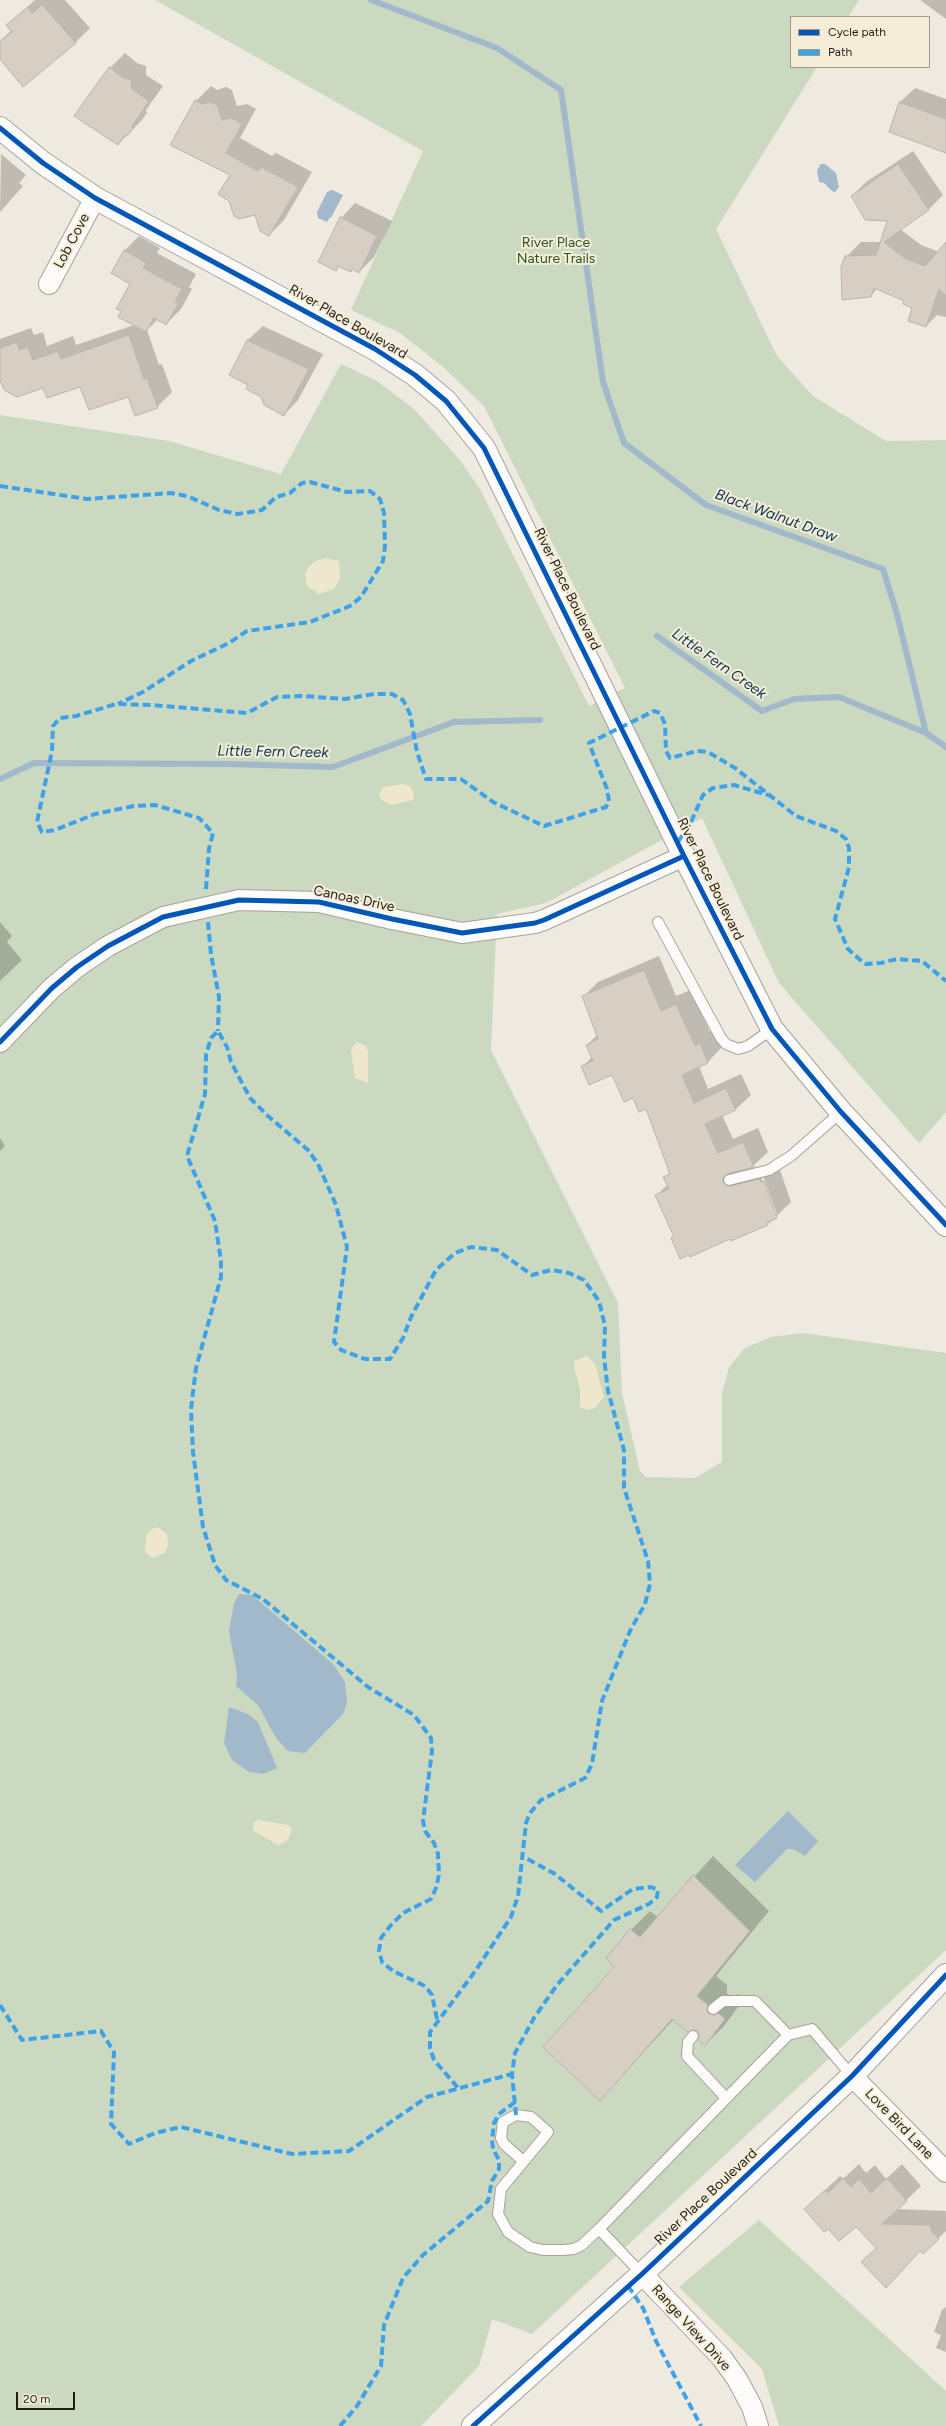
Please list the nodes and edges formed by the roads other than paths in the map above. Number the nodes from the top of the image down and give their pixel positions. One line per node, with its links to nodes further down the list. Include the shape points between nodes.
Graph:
1 (0, 128): 2 (street, River Place Boulevard, via 43,163)
2 (95, 198): 3 (street, Lob Cove); 4 (street, River Place Boulevard, via 375,349 415,375 446,401 484,448)
3 (49, 284)
4 (684, 856): 6 (street, River Place Boulevard); 7 (street, Canoas Drive, via 544,920 462,933 319,902 239,900 163,918 108,946 77,967 52,988)
5 (658, 922): 6 (lane, via 720,1038 726,1044 738,1048 748,1046)
6 (772, 1029): 8 (street, River Place Boulevard)
7 (0, 1042)
8 (841, 1112): 9 (lane, via 791,1156 769,1170); 10 (street, River Place Boulevard)
9 (729, 1180)
10 (946, 1225)
11 (946, 1975): 15 (street, River Place Boulevard)
12 (713, 2010): 13 (lane, via 723,2001 756,2001)
13 (788, 2035): 15 (lane, via 812,2029); 16 (lane)
14 (693, 2036): 16 (lane, via 688,2042 687,2056)
15 (852, 2076): 18 (street, Love Bird Lane); 20 (street, River Place Boulevard)
16 (726, 2098): 19 (lane)
17 (523, 2161): 17 (lane, via 548,2132 531,2117 516,2115 503,2122 501,2138); 19 (lane, via 505,2182 499,2195 498,2214 508,2232 530,2247 564,2250 582,2246)
18 (946, 2172)
19 (599, 2229): 20 (lane)
20 (642, 2274): 21 (street, River Place Boulevard); 22 (street, Range View Drive, via 722,2358 752,2407)
21 (473, 2426)
22 (758, 2426)

